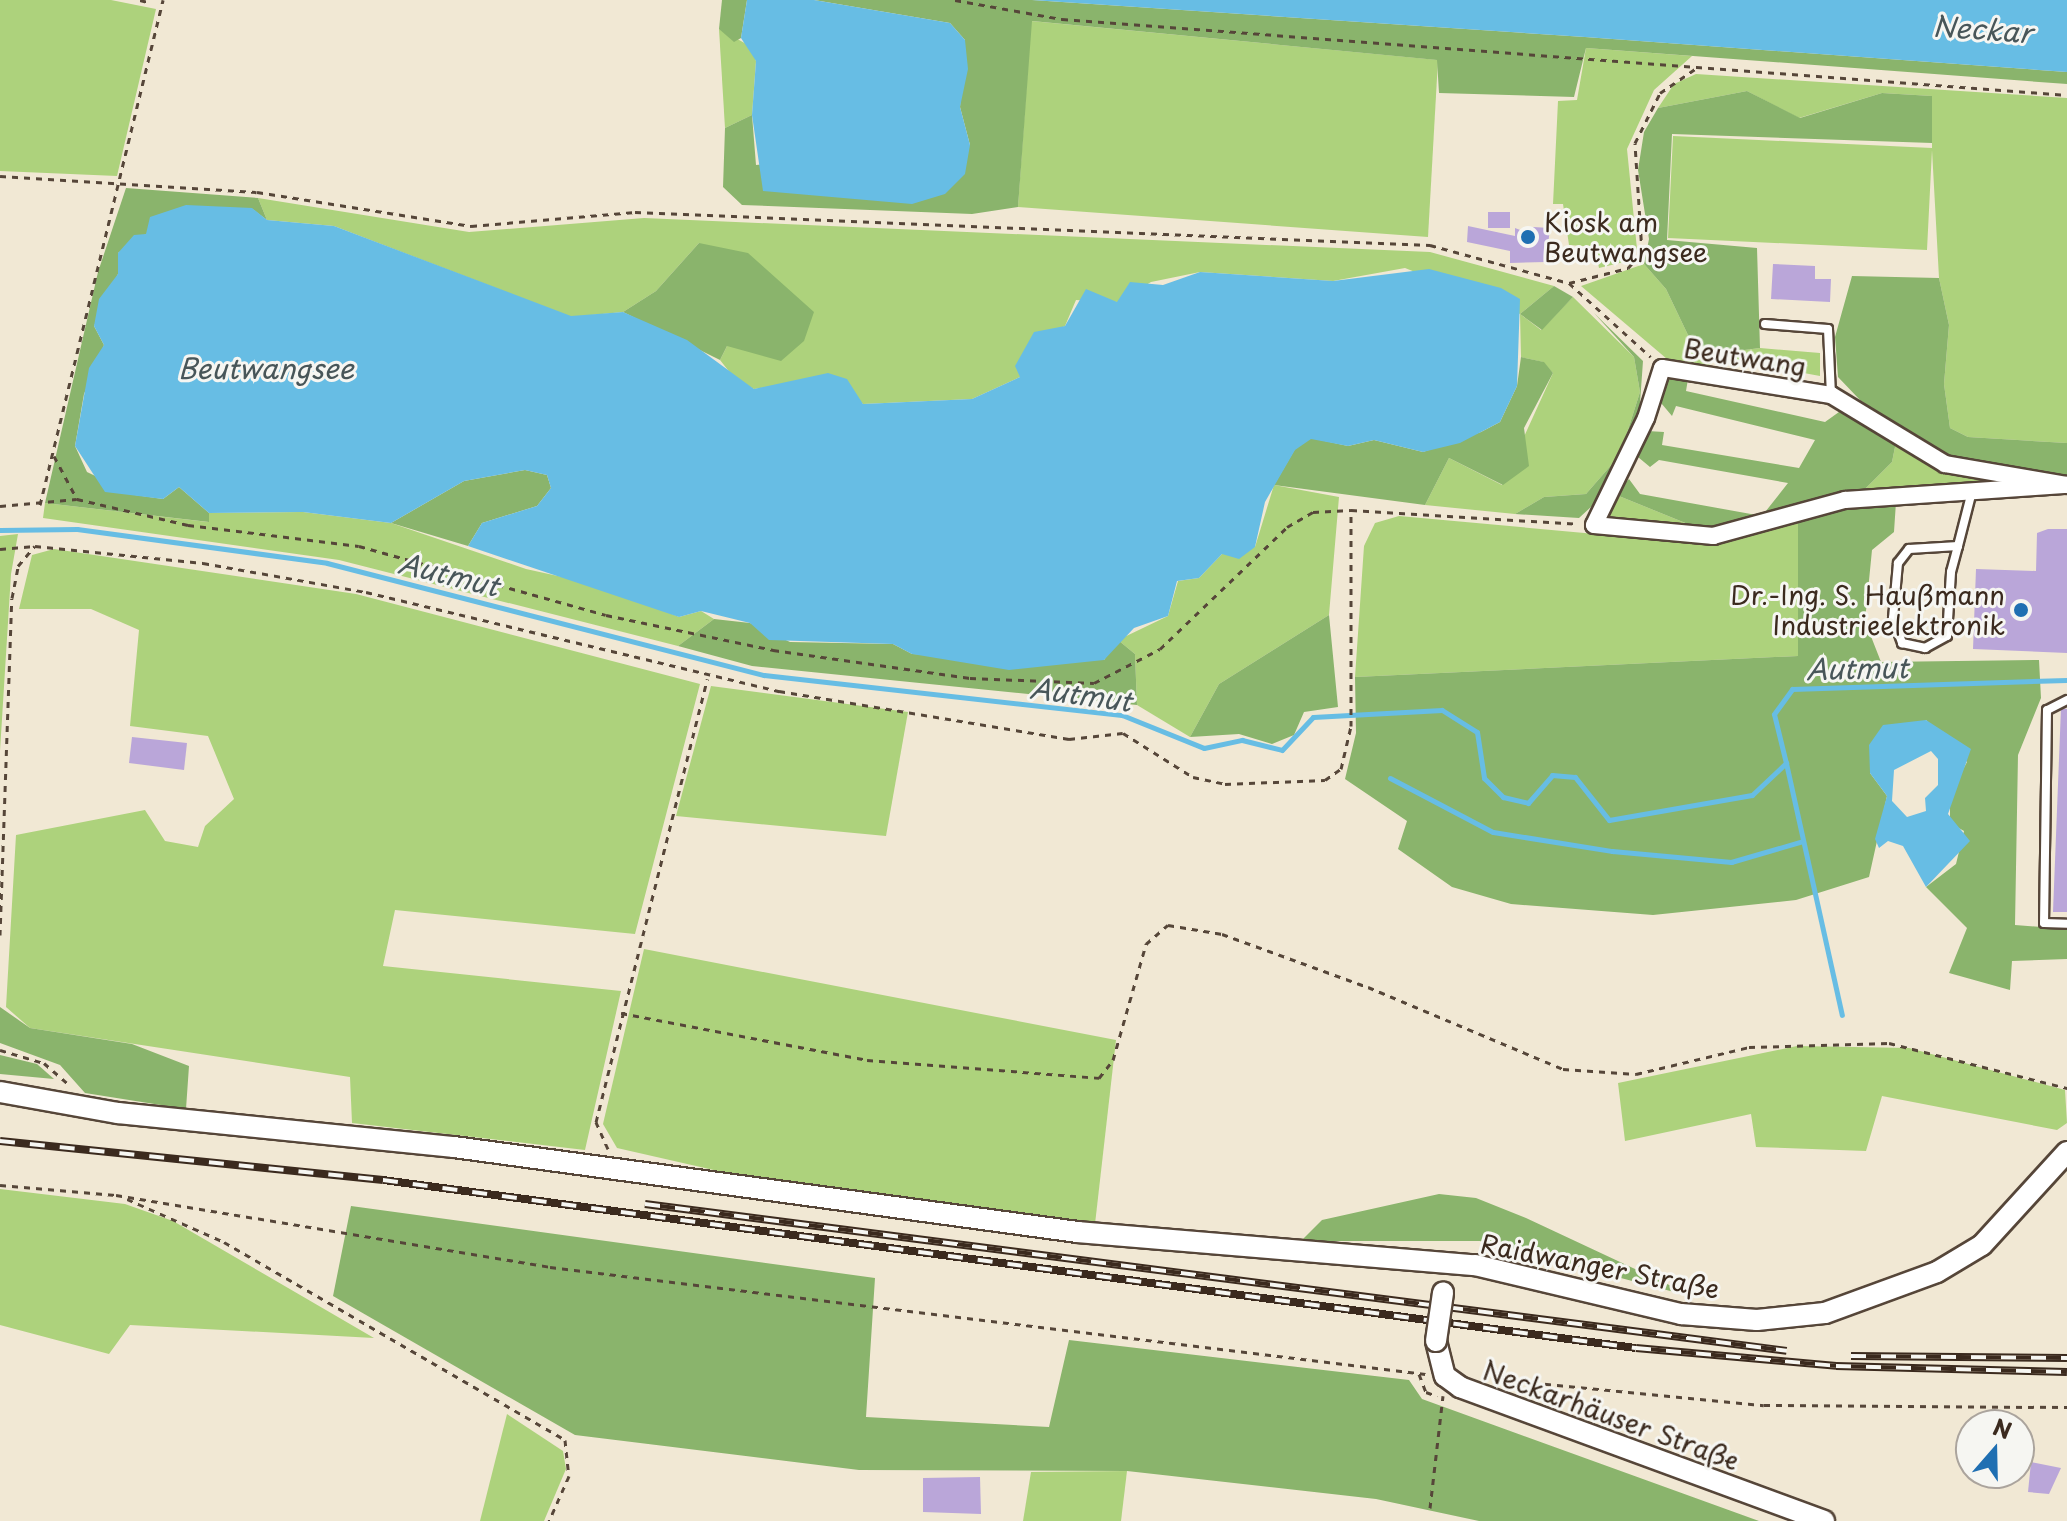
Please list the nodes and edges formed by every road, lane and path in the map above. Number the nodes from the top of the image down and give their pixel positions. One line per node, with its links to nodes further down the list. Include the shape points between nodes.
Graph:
1 (140, 0): 4 (path)
2 (163, 0): 8 (path)
3 (955, 0): 5 (path, via 1062,19)
4 (148, 2)
5 (1695, 69): 6 (path); 9 (path, via 1660,93 1635,143 1642,252 1628,268)
6 (2067, 95)
7 (0, 176): 8 (path)
8 (118, 181): 9 (path, via 257,192 471,226 635,212 1430,245); 13 (path)
9 (1569, 283): 11 (path)
10 (1765, 324): 12 (lane, via 1828,329)
11 (1662, 368): 12 (street, Beutwang); 20 (street, Beutwang, via 1646,418)
12 (1831, 395): 14 (street, Beutwang, via 1945,464)
13 (53, 454): 16 (path); 17 (path)
14 (2067, 485): 15 (street, Beutwang)
15 (1971, 495): 20 (street, Beutwang, via 1845,500 1713,536); 22 (lane)
16 (77, 499): 17 (path); 19 (path, via 188,525 359,546 606,615 773,650 970,678 1094,683 1160,649 1287,527 1313,512)
17 (40, 505): 18 (path)
18 (0, 506)
19 (1351, 510): 20 (path); 24 (path, via 1351,726 1341,769 1325,780 1225,784 1193,777 1123,733 1069,739)
20 (1594, 525)
21 (35, 546): 23 (path); 24 (path, via 203,563 366,592); 27 (path, via 18,566 12,598)
22 (1958, 546): 22 (lane, via 1947,636 1925,648 1902,643 1893,618 1898,563 1909,549)
23 (0, 549)
24 (707, 679): 28 (path)
25 (2067, 700): 26 (lane, via 2047,710 2044,923)
26 (2067, 924)
27 (0, 935)
28 (621, 1013): 30 (path, via 867,1060 1099,1078 1113,1060 1146,944 1168,925 1222,934 1368,987 1563,1069 1636,1074 1749,1047 1889,1043); 33 (path, via 596,1122 597,1136)
29 (0, 1050): 32 (path, via 44,1063 65,1080)
30 (2067, 1088)
31 (0, 1092): 32 (street, Raidwanger Straße)
32 (79, 1106): 37 (street, Raidwanger Straße, via 454,1147 1078,1232)
33 (615, 1152)
34 (2067, 1152): 37 (street, Raidwanger Straße, via 1982,1245 1891,1294 1825,1313 1757,1320 1681,1314 1531,1276)
35 (0, 1185): 36 (path)
36 (116, 1195): 40 (path, via 550,1267 1419,1374 1426,1392 1443,1397); 41 (path, via 224,1242 565,1440 569,1476)
37 (1450, 1265): 42 (street, Neckarhäuser Straße, bridge, via 1436,1341 1445,1376 1460,1387)
38 (1490, 1379): 39 (path, via 1764,1405)
39 (2067, 1407)
40 (1430, 1508)
41 (549, 1521)
42 (1824, 1521)

